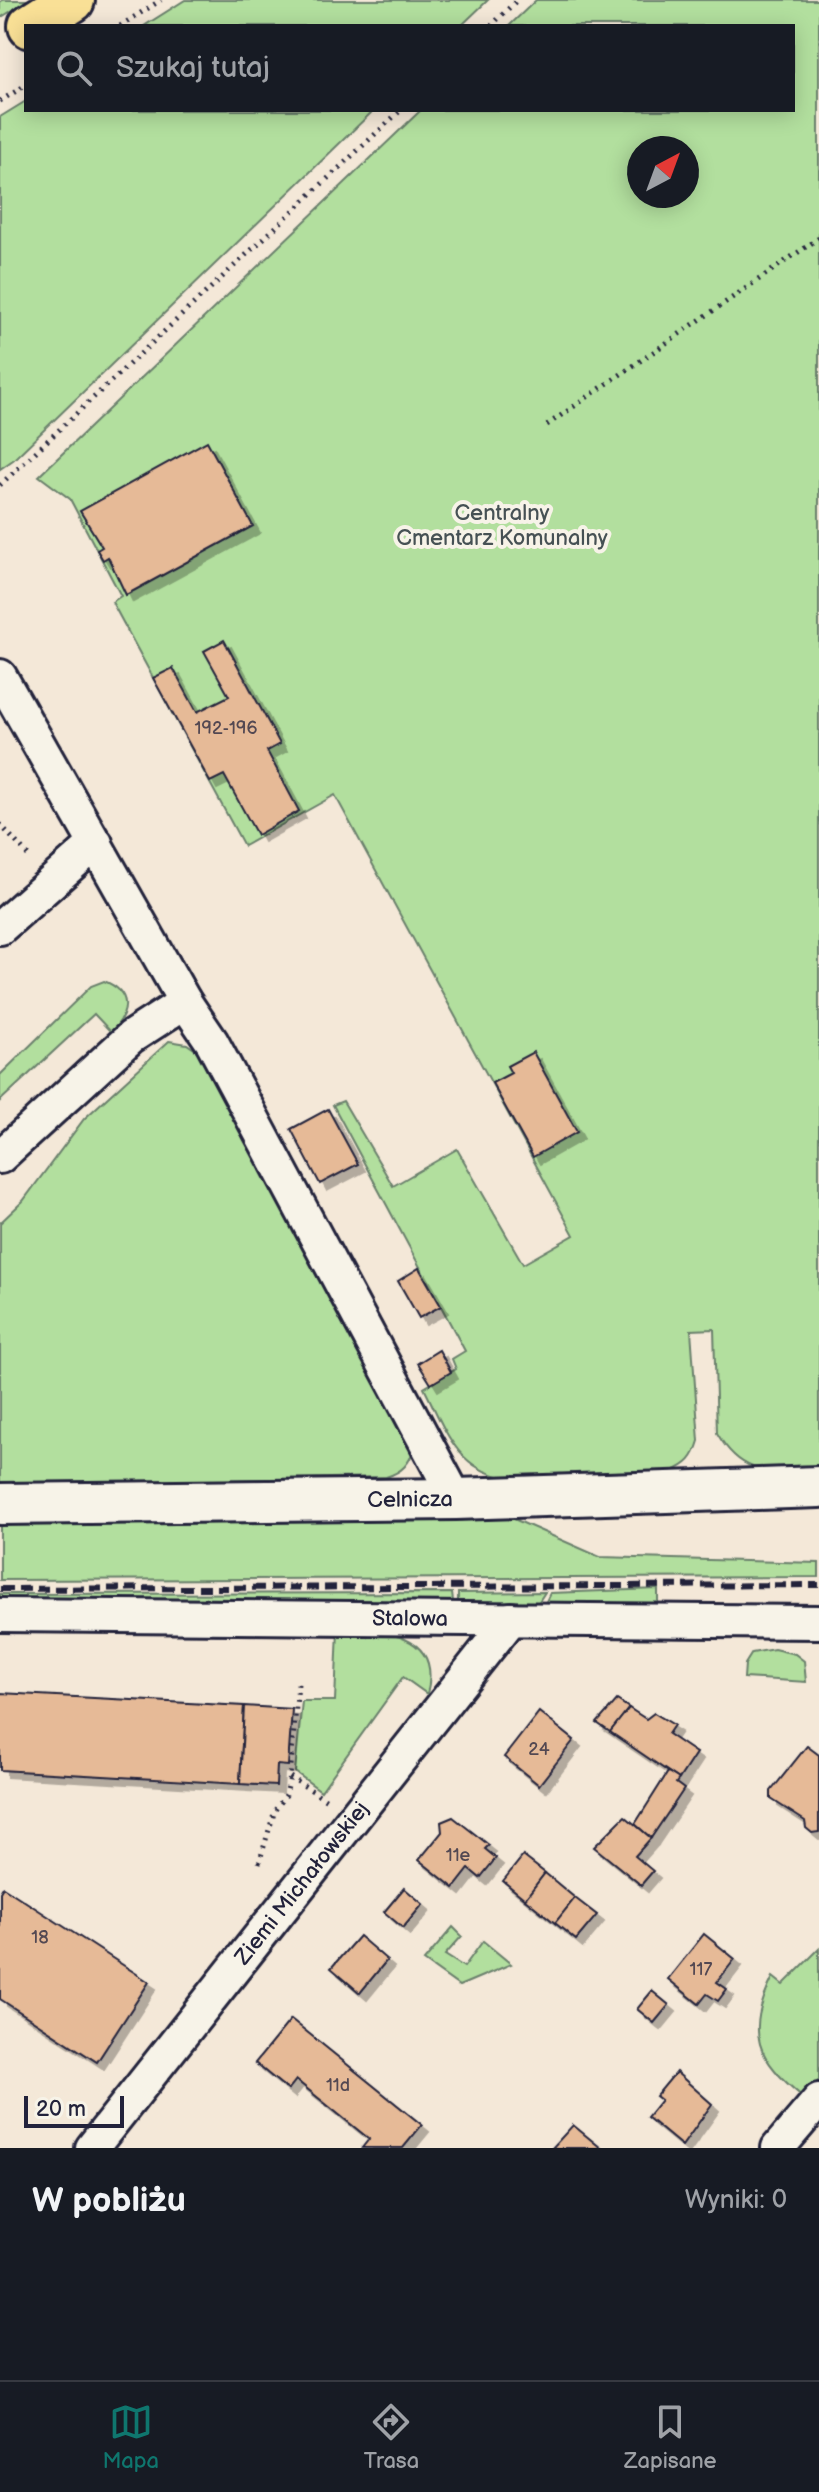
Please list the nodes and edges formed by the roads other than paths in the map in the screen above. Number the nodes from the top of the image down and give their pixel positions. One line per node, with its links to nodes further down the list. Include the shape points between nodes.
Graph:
1 (72, 0): 2 (main road)
2 (34, 24)
3 (24, 30): 4 (main road)
4 (0, 46)
5 (0, 676): 6 (street)
6 (96, 843): 7 (street); 8 (street)
7 (0, 928)
8 (185, 1002): 9 (street, via 142,1027); 11 (street, via 212,1042)
9 (0, 1157)
10 (819, 1487): 11 (street, Celnicza)
11 (456, 1499): 12 (street, Celnicza)
12 (0, 1504)
13 (0, 1615): 14 (street, Stalowa)
14 (511, 1619): 15 (street, Stalowa); 17 (street, Ziemi Michałowskiej)
15 (819, 1622)
16 (819, 2100): 18 (street)
17 (92, 2148)
18 (778, 2148)

